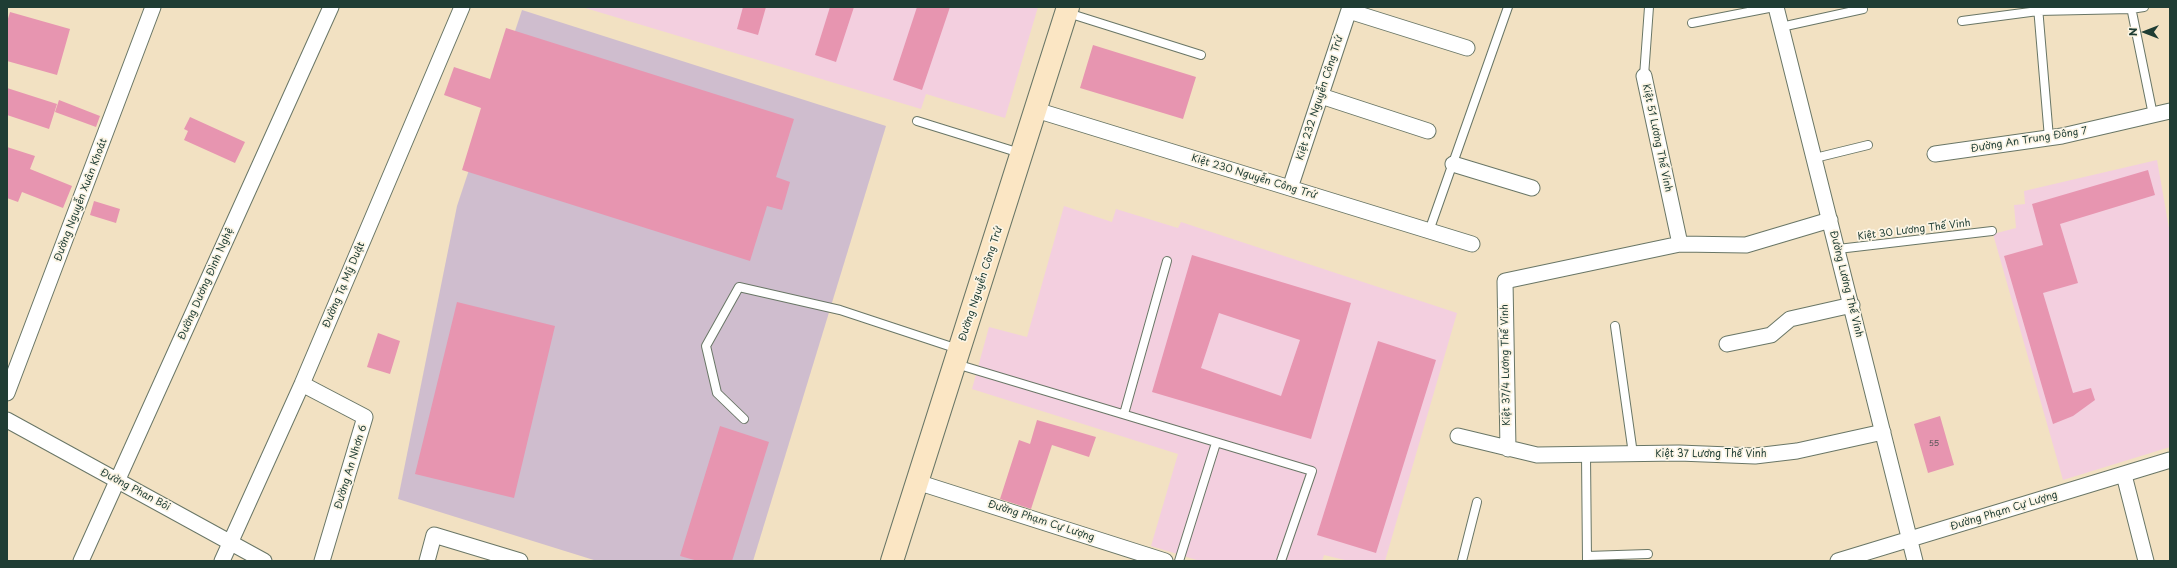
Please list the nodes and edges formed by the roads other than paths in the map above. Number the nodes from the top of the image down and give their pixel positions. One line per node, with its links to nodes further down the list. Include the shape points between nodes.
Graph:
1 (153, 7): 45 (street, Đường Nguyễn Xuân Khoát)
2 (331, 7): 57 (street, Đường Dương Đình Nghệ)
3 (462, 7): 44 (street, Đường Tạ Mỹ Duật)
4 (1508, 7): 30 (lane)
5 (1649, 7): 18 (lane, Kiệt 51 Lương Thế Vinh)
6 (1775, 7): 14 (lane); 15 (street, Đường Lương Thế Vinh)
7 (2144, 7): 8 (lane)
8 (2131, 8): 11 (lane); 22 (lane)
9 (1349, 9): 16 (street); 19 (street, Kiệt 232 Nguyễn Công Trứ)
10 (1863, 9): 15 (lane)
11 (2038, 9): 13 (lane); 25 (lane)
12 (1068, 10): 17 (lane); 20 (street, Đường Nguyễn Công Trứ)
13 (1962, 21)
14 (1692, 24)
15 (1782, 27): 29 (street, Đường Lương Thế Vinh)
16 (1466, 48)
17 (1201, 55)
18 (1644, 76): 37 (street, Kiệt 51 Lương Thế Vinh)
19 (1321, 96): 24 (street); 31 (street, Kiệt 232 Nguyễn Công Trứ)
20 (1036, 110): 27 (street, Đường Nguyễn Công Trứ); 31 (street, Kiệt 230 Nguyễn Công Trứ)
21 (2170, 111): 22 (street, Đường An Trung Đông 7)
22 (2153, 115): 25 (street, Đường An Trung Đông 7)
23 (917, 121): 27 (lane)
24 (1428, 131)
25 (2048, 138): 28 (street, Đường An Trung Đông 7)
26 (1868, 145): 29 (lane)
27 (1022, 154): 43 (street, Đường Nguyễn Công Trứ)
28 (1935, 154)
29 (1815, 158): 33 (street, Đường Lương Thế Vinh)
30 (1453, 164): 32 (street); 34 (lane)
31 (1290, 188): 34 (street, Kiệt 230 Nguyễn Công Trứ)
32 (1532, 188)
33 (1830, 220): 37 (street, via 1746,245); 38 (street, Đường Lương Thế Vinh)
34 (1429, 231): 36 (street, Kiệt 230 Nguyễn Công Trứ)
35 (1992, 231): 38 (lane, Kiệt 30 Lương Thế Vinh)
36 (1472, 244)
37 (1680, 244): 52 (street, Kiệt 37/4 Lương Thế Vinh, via 1505,281)
38 (1838, 249): 40 (street, Đường Lương Thế Vinh)
39 (1168, 260): 46 (lane)
40 (1852, 305): 42 (street, via 1790,319 1771,335); 49 (street, Đường Lương Thế Vinh)
41 (1615, 326): 53 (lane)
42 (1727, 344)
43 (958, 357): 46 (lane); 47 (lane, via 840,310 739,287 706,346 717,393); 58 (street, Đường Nguyễn Công Trứ)
44 (302, 384): 61 (street, Đường Tạ Mỹ Duật); 67 (street, Đường An Nhơn 6, via 365,417)
45 (7, 393)
46 (1124, 414): 51 (lane)
47 (744, 419)
48 (7, 420): 57 (street, Đường Phan Bôi)
49 (1883, 432): 53 (street, Kiệt 37 Lương Thế Vinh, via 1796,451 1755,456); 60 (street, Đường Lương Thế Vinh)
50 (1458, 436): 52 (street, Kiệt 37 Lương Thế Vinh)
51 (1216, 443): 72 (lane); 73 (lane, via 1312,471)
52 (1508, 450): 54 (street, Kiệt 37 Lương Thế Vinh, via 1537,455)
53 (1633, 454): 54 (street, Kiệt 37 Lương Thế Vinh)
54 (1586, 455): 63 (lane)
55 (2170, 460): 56 (street, Đường Phạm Cự Lượng)
56 (2124, 475): 60 (street, Đường Phạm Cự Lượng); 77 (street)
57 (117, 481): 61 (street, Đường Phan Bôi); 64 (street, Đường Dương Đình Nghệ)
58 (917, 482): 70 (street, Đường Nguyễn Công Trứ); 71 (street, Đường Phạm Cự Lượng)
59 (1477, 502): 74 (lane)
60 (1910, 539): 75 (street, Đường Phạm Cự Lượng); 76 (street, Đường Lương Thế Vinh)
61 (231, 542): 65 (street, Đường Tạ Mỹ Duật); 66 (street, Đường Phan Bôi)
62 (1648, 554): 63 (lane)
63 (1587, 558)
64 (82, 561)
65 (222, 561)
66 (264, 561)
67 (322, 561)
68 (426, 561): 69 (street, via 434,535)
69 (520, 561)
70 (892, 561)
71 (1166, 561)
72 (1180, 561)
73 (1281, 561)
74 (1462, 561)
75 (1838, 561)
76 (1915, 561)
77 (2146, 561)

